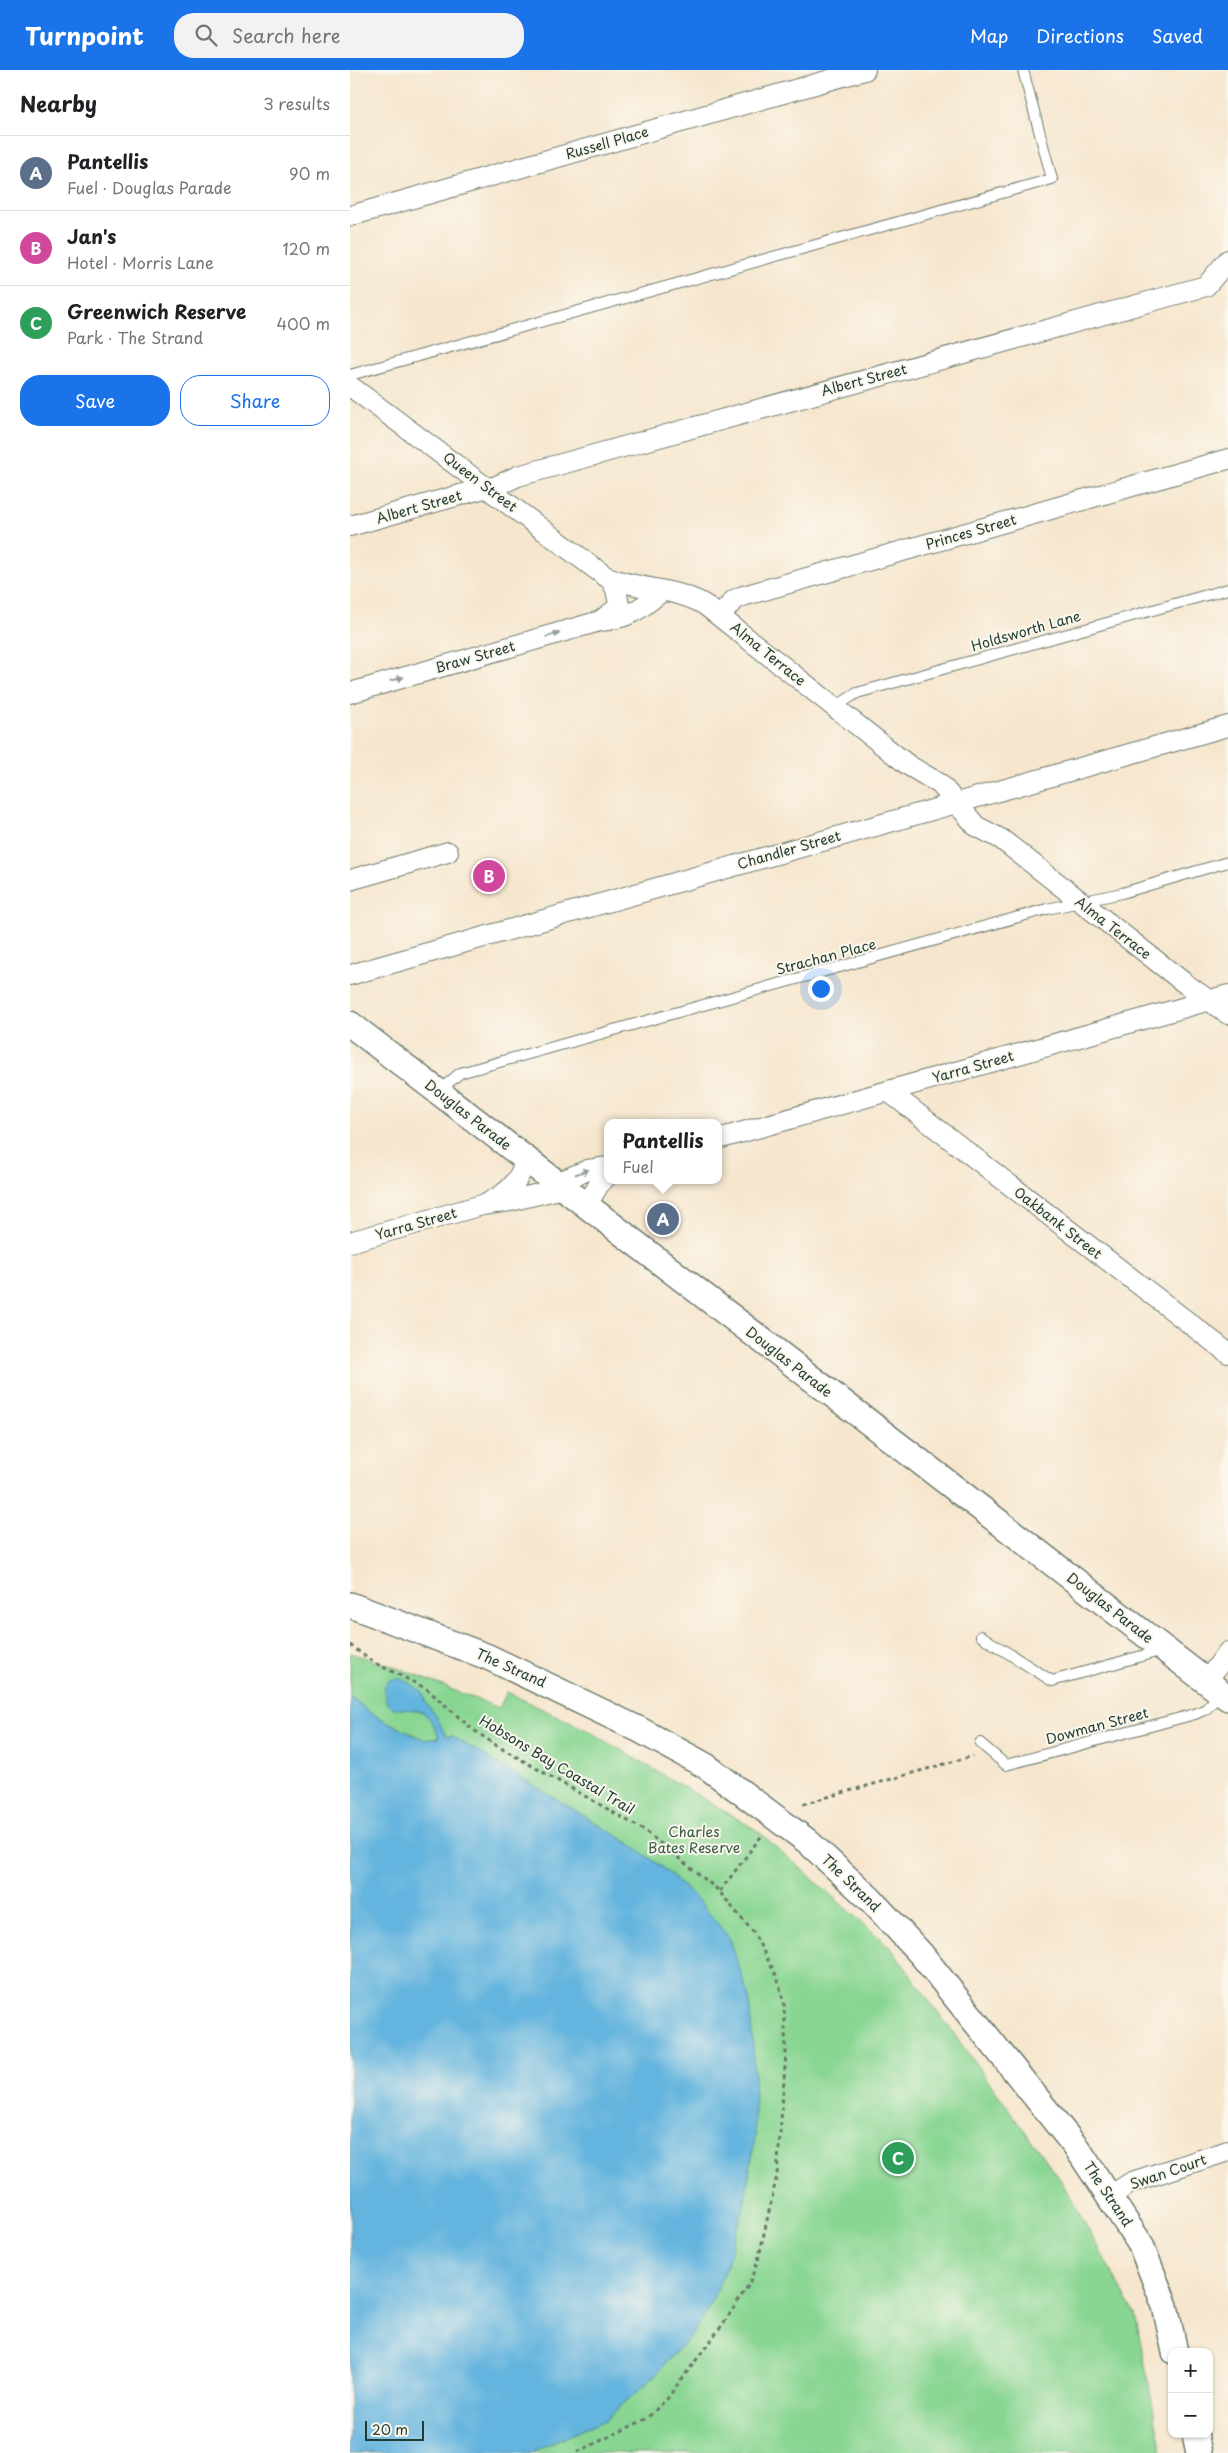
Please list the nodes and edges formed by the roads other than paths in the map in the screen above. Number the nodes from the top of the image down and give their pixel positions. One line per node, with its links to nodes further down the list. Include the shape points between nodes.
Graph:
1 (865, 70): 3 (street, Russell Place)
2 (1023, 70): 5 (lane, via 1052,180)
3 (350, 216)
4 (1228, 260): 8 (street, Albert Street, via 1206,286 518,476)
5 (350, 375)
6 (350, 386): 8 (street, Queen Street)
7 (1228, 459): 13 (street, Princes Street, via 743,596 734,600)
8 (489, 488): 9 (street, Albert Street); 10 (street, Queen Street)
9 (350, 526)
10 (610, 579): 12 (street, Alma Terrace); 14 (street, Braw Street, via 616,588 619,604)
11 (1228, 589): 16 (lane, Holdsworth Lane, via 857,693)
12 (662, 591): 13 (street, Alma Terrace, via 692,598); 14 (street, Braw Street, via 632,615)
13 (720, 616): 16 (street, Alma Terrace)
14 (600, 621): 15 (street, Braw Street, one-way to 14)
15 (350, 693)
16 (835, 707): 19 (street, Alma Terrace, via 908,765 938,782)
17 (1228, 726): 18 (street, Chandler Street)
18 (977, 797): 19 (street, Chandler Street); 20 (street, Alma Terrace, via 981,811)
19 (948, 805): 20 (street, Alma Terrace, via 976,826); 25 (street, Chandler Street)
20 (1001, 839): 24 (street, Alma Terrace)
21 (448, 852): 23 (street)
22 (1228, 862): 24 (lane, Strachan Place)
23 (350, 880)
24 (1080, 902): 26 (street, Alma Terrace); 30 (lane, Strachan Place, via 460,1073)
25 (350, 975)
26 (1219, 998): 27 (street, Alma Terrace); 29 (street, Yarra Street)
27 (1228, 1014)
28 (351, 1027): 30 (street, Douglas Parade)
29 (888, 1091): 31 (street, Yarra Street); 39 (street, Oakbank Street)
30 (438, 1092): 32 (street, Douglas Parade)
31 (722, 1138)
32 (526, 1159): 35 (street, Douglas Parade); 36 (street, Yarra Street, via 512,1188)
33 (604, 1167): 35 (street, Yarra Street, one-way to 33, via 593,1168)
34 (604, 1179): 37 (street)
35 (560, 1186): 36 (street, Yarra Street, via 510,1202); 37 (street, Douglas Parade)
36 (482, 1205): 38 (street, Yarra Street)
37 (586, 1206): 42 (street, Douglas Parade)
38 (350, 1242)
39 (1228, 1353)
40 (350, 1605): 47 (street, The Strand, via 488,1657 638,1729 706,1766 800,1835 870,1899 921,1954 1040,2101)
41 (981, 1636): 42 (lane, via 1052,1681)
42 (1164, 1650): 44 (street, Douglas Parade)
43 (1228, 1652): 44 (street)
44 (1218, 1691): 45 (lane, Dowman Street, via 1206,1709 1195,1714 1006,1765)
45 (980, 1743)
46 (1228, 2152): 47 (street, Swan Court, via 1132,2182)
47 (1110, 2196): 48 (street, The Strand, via 1141,2245 1165,2306)
48 (1174, 2348)
49 (1196, 2438): 50 (street)
50 (1199, 2453)

